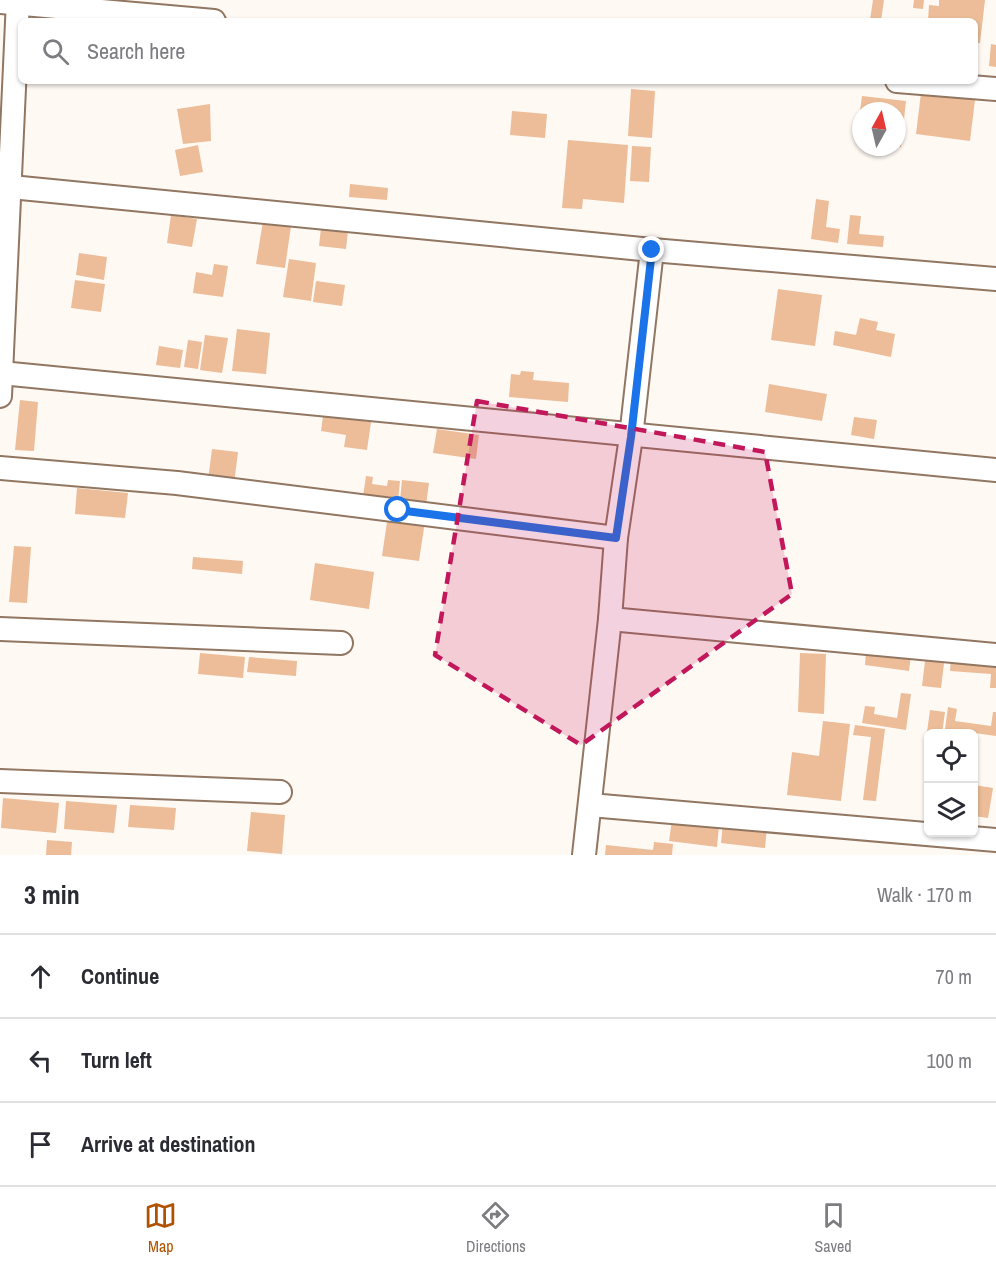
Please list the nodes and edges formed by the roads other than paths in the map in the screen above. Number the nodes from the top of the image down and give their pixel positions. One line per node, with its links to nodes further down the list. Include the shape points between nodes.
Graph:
1 (12, 2): 2 (street); 5 (street)
2 (182, 18)
3 (934, 84): 4 (street)
4 (996, 89)
5 (6, 156): 6 (street)
6 (10, 187): 7 (street); 9 (street)
7 (652, 250): 8 (street); 12 (street)
8 (996, 279)
9 (2, 310): 10 (street)
10 (1, 373): 11 (street); 12 (street)
11 (0, 396)
12 (631, 437): 14 (street); 15 (street)
13 (0, 468): 15 (street, via 177,483)
14 (996, 470)
15 (616, 538): 16 (street)
16 (610, 619): 19 (street); 22 (street)
17 (0, 629): 18 (street)
18 (340, 643)
19 (996, 656)
20 (0, 781): 21 (street)
21 (280, 792)
22 (590, 805): 23 (street); 24 (street)
23 (996, 840)
24 (584, 855)

